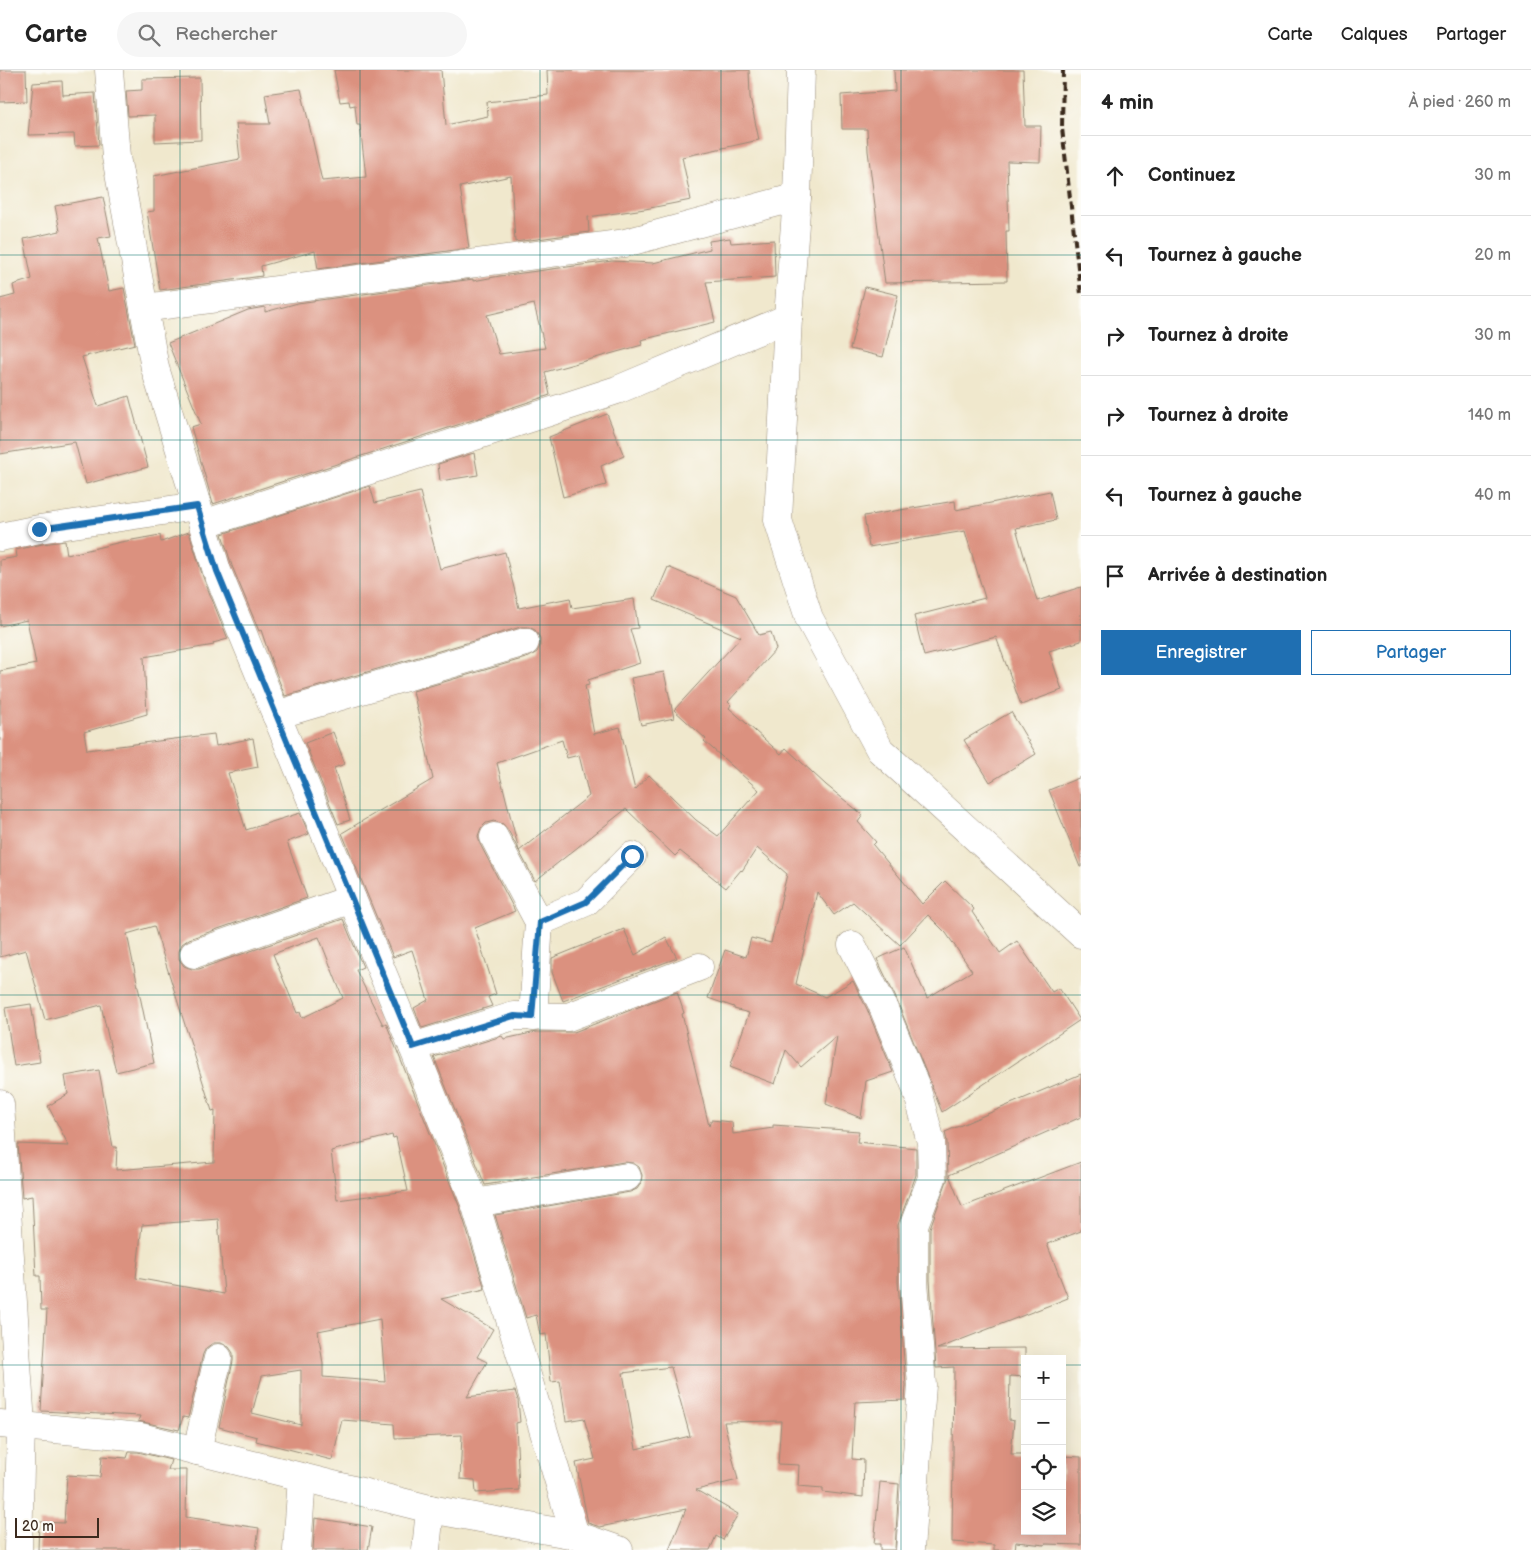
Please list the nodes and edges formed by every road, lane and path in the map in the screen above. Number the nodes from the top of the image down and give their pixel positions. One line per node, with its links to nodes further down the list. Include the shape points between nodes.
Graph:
1 (110, 70): 4 (street, via 116,157)
2 (801, 70): 3 (street)
3 (797, 197): 4 (street, via 625,243); 5 (street)
4 (144, 308): 6 (street, via 155,368)
5 (788, 318): 6 (street, via 617,390); 14 (street, via 778,520 809,618 880,750)
6 (200, 515): 7 (street, via 39,529); 9 (street, via 217,571)
7 (0, 537)
8 (525, 642): 9 (street)
9 (276, 715): 12 (street)
10 (494, 837): 13 (street)
11 (632, 856): 13 (street, via 586,902)
12 (352, 899): 16 (street); 19 (street)
13 (540, 922): 18 (street)
14 (1081, 934)
15 (852, 945): 33 (street, via 881,1002 912,1078 931,1142 932,1178 914,1225 914,1281 922,1385)
16 (194, 954)
17 (699, 967): 18 (street, via 568,1017)
18 (532, 1017): 19 (street, via 514,1016)
19 (413, 1047): 22 (street)
20 (0, 1104): 24 (street)
21 (627, 1177): 22 (street)
22 (475, 1202): 28 (street)
23 (218, 1358): 25 (street)
24 (10, 1424): 25 (street, via 141,1438); 29 (street)
25 (197, 1452): 26 (street)
26 (302, 1477): 27 (street); 30 (street)
27 (430, 1508): 28 (street); 31 (street)
28 (574, 1534): 32 (street)
29 (18, 1550)
30 (297, 1550)
31 (426, 1550)
32 (619, 1550)
33 (910, 1550)

